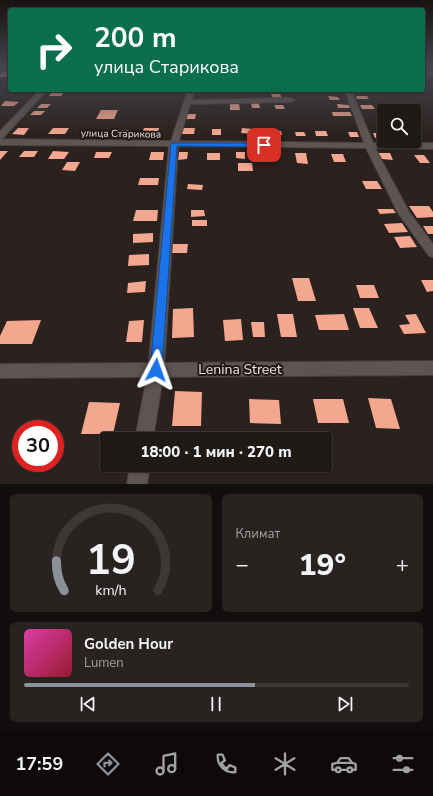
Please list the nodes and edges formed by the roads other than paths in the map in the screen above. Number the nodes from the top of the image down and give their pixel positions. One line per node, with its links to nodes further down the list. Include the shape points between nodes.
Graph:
1 (42, 92): 5 (street)
2 (349, 92): 9 (street)
3 (189, 96): 4 (street); 7 (street)
4 (291, 100)
5 (0, 136)
6 (0, 142): 7 (street, улица Старикова)
7 (174, 144): 9 (street, улица Старикова); 12 (street)
8 (433, 146): 9 (street, улица Старикова)
9 (370, 147): 10 (street, via 404,213)
10 (433, 253)
11 (433, 368): 12 (street, Lenina Street)
12 (156, 370): 13 (street, Lenina Street); 14 (street)
13 (0, 371)
14 (145, 432)
15 (139, 472): 16 (street)
16 (137, 484)

